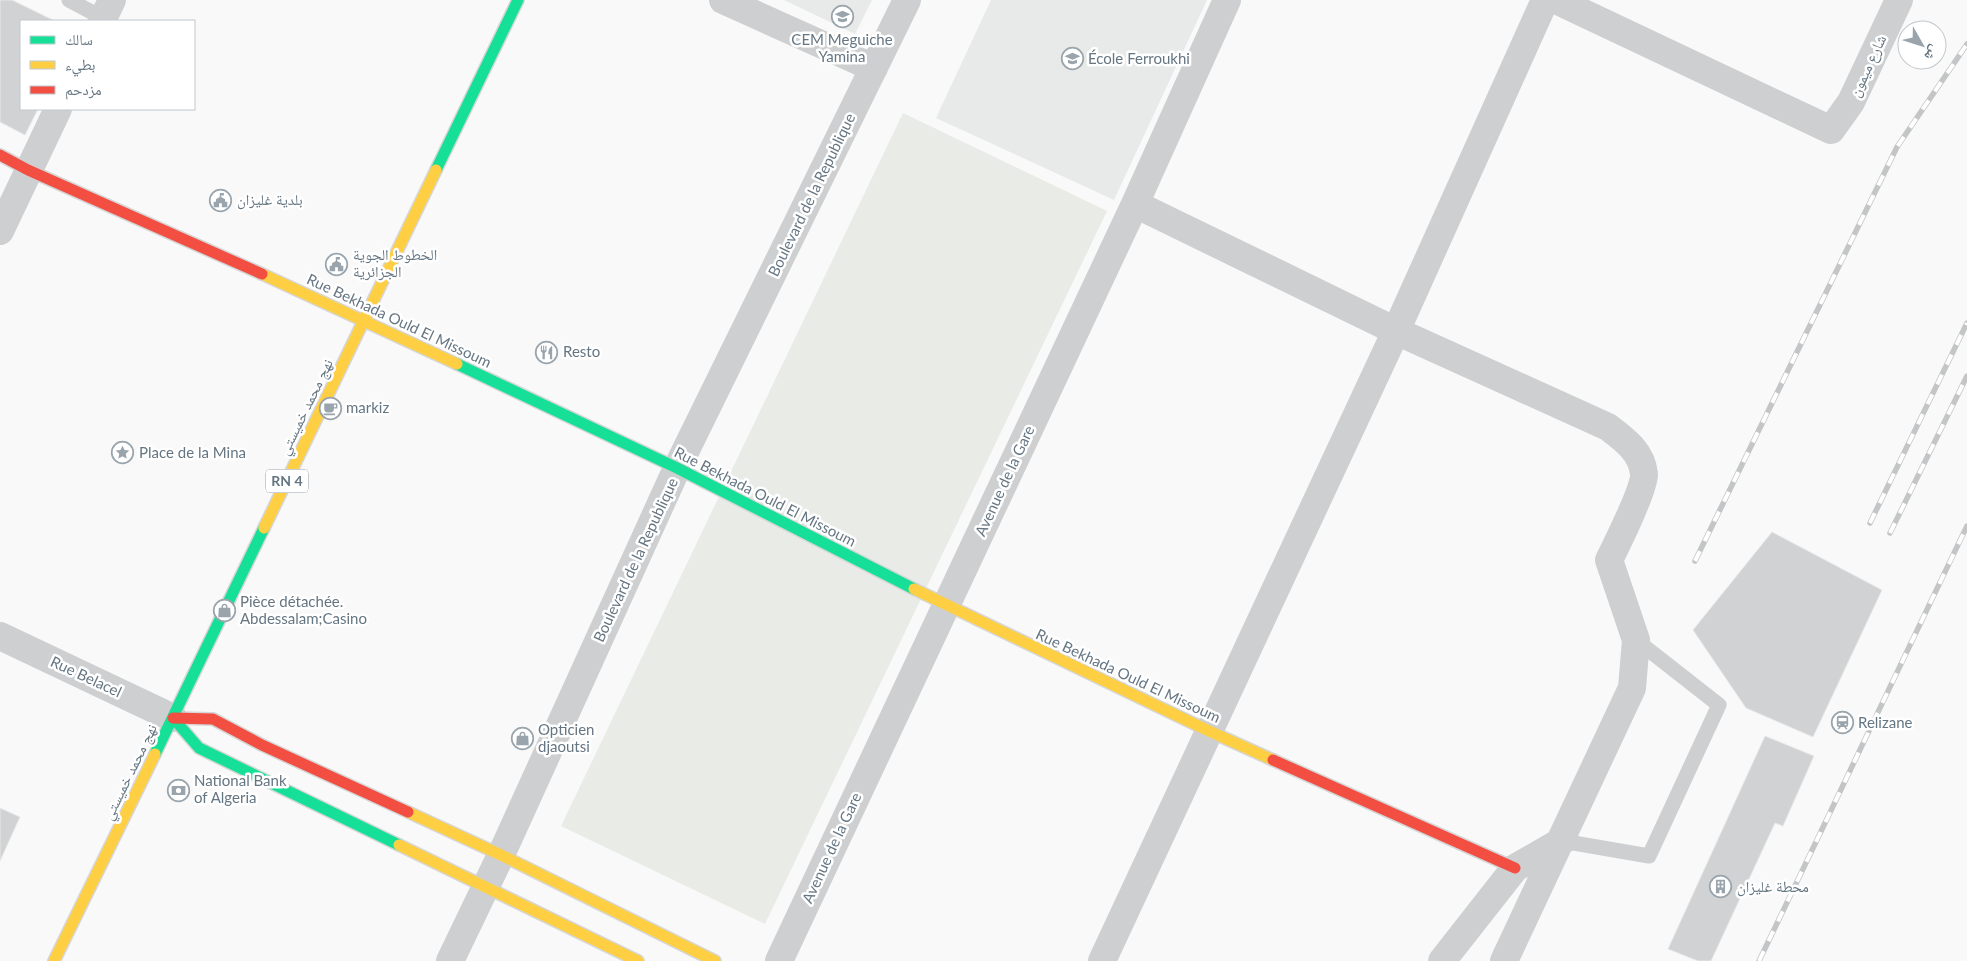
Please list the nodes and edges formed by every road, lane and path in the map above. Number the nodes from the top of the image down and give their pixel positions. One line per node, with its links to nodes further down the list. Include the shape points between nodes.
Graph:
1 (69, 0): 9 (lane)
2 (518, 0): 16 (street, نهج محمد خميستي / RN 4)
3 (723, 0): 10 (street)
4 (907, 0): 10 (street, Boulevard de la Republique)
5 (1227, 0): 14 (street, Avenue de la Gare)
6 (1545, 0): 17 (street)
7 (1556, 0): 8 (street, شارع ميمون, via 1831,130 1851,102)
8 (1899, 0)
9 (106, 13)
10 (874, 68): 18 (street, Boulevard de la Republique)
11 (58, 110): 13 (street)
12 (0, 155): 13 (street, Rue Bekhada Ould El Missoum)
13 (28, 170): 15 (street); 16 (street, Rue Bekhada Ould El Missoum)
14 (1135, 204): 17 (street); 19 (street, Avenue de la Gare)
15 (0, 231)
16 (364, 320): 18 (street, Rue Bekhada Ould El Missoum); 22 (street, نهج محمد خميستي / RN 4)
17 (1396, 331): 21 (street, via 1608,427 1640,458 1645,476 1609,560); 23 (street)
18 (677, 468): 19 (street, Rue Bekhada Ould El Missoum); 25 (street, Boulevard de la Republique)
19 (946, 606): 23 (street, Rue Bekhada Ould El Missoum); 32 (street, Avenue de la Gare)
20 (0, 636): 22 (street, Rue Belacel)
21 (1636, 640): 24 (street, via 1632,688); 24 (lane, via 1719,705 1649,856)
22 (173, 718): 25 (street, via 213,719 262,745); 27 (street, via 199,748); 28 (street, نهج محمد خميستي / RN 4)
23 (1208, 731): 26 (street, Rue Bekhada Ould El Missoum); 33 (street)
24 (1562, 841): 26 (street); 35 (street)
25 (500, 855): 27 (street, Boulevard de la Republique); 31 (street)
26 (1515, 868): 34 (street)
27 (484, 888): 29 (street, Boulevard de la Republique); 30 (street)
28 (54, 961)
29 (450, 961)
30 (638, 961)
31 (714, 961)
32 (779, 961)
33 (1102, 961)
34 (1442, 961)
35 (1504, 961)

